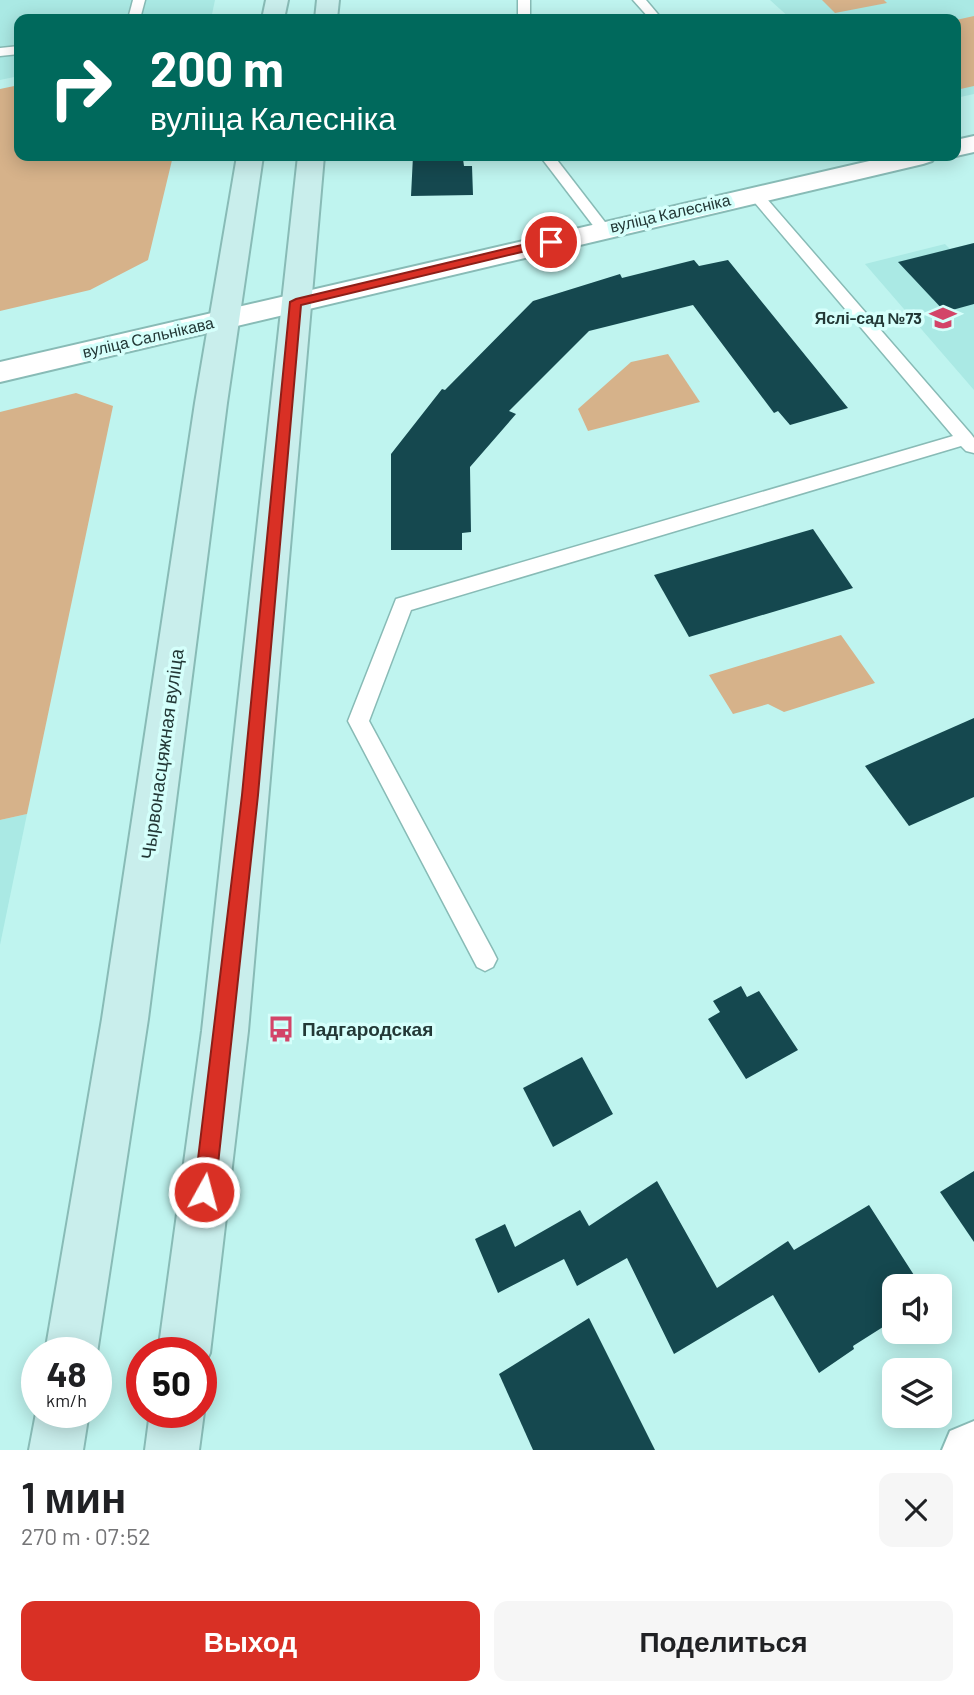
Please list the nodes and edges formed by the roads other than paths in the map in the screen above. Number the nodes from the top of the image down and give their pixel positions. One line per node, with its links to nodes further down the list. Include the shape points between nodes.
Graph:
1 (639, 0): 2 (lane)
2 (652, 14)
3 (249, 161): 10 (main road, Чырвонасцяжная вуліца)
4 (310, 161): 9 (main road)
5 (551, 161): 8 (lane)
6 (901, 161): 7 (street, вуліца Калесніка)
7 (755, 194): 8 (street, вуліца Калесніка); 12 (lane)
8 (603, 229): 9 (street, вуліца Калесніка)
9 (296, 302): 10 (street, вуліца Сальнікава); 15 (main road, via 225,1031)
10 (225, 319): 11 (street, вуліца Сальнікава); 14 (main road, Чырвонасцяжная вуліца, via 125,1019)
11 (0, 372)
12 (970, 444): 13 (lane, via 907,458 402,604 358,721)
13 (485, 959)
14 (74, 1337)
15 (186, 1337)
16 (59, 1428): 18 (main road)
17 (175, 1428): 19 (main road)
18 (56, 1450)
19 (172, 1450)

